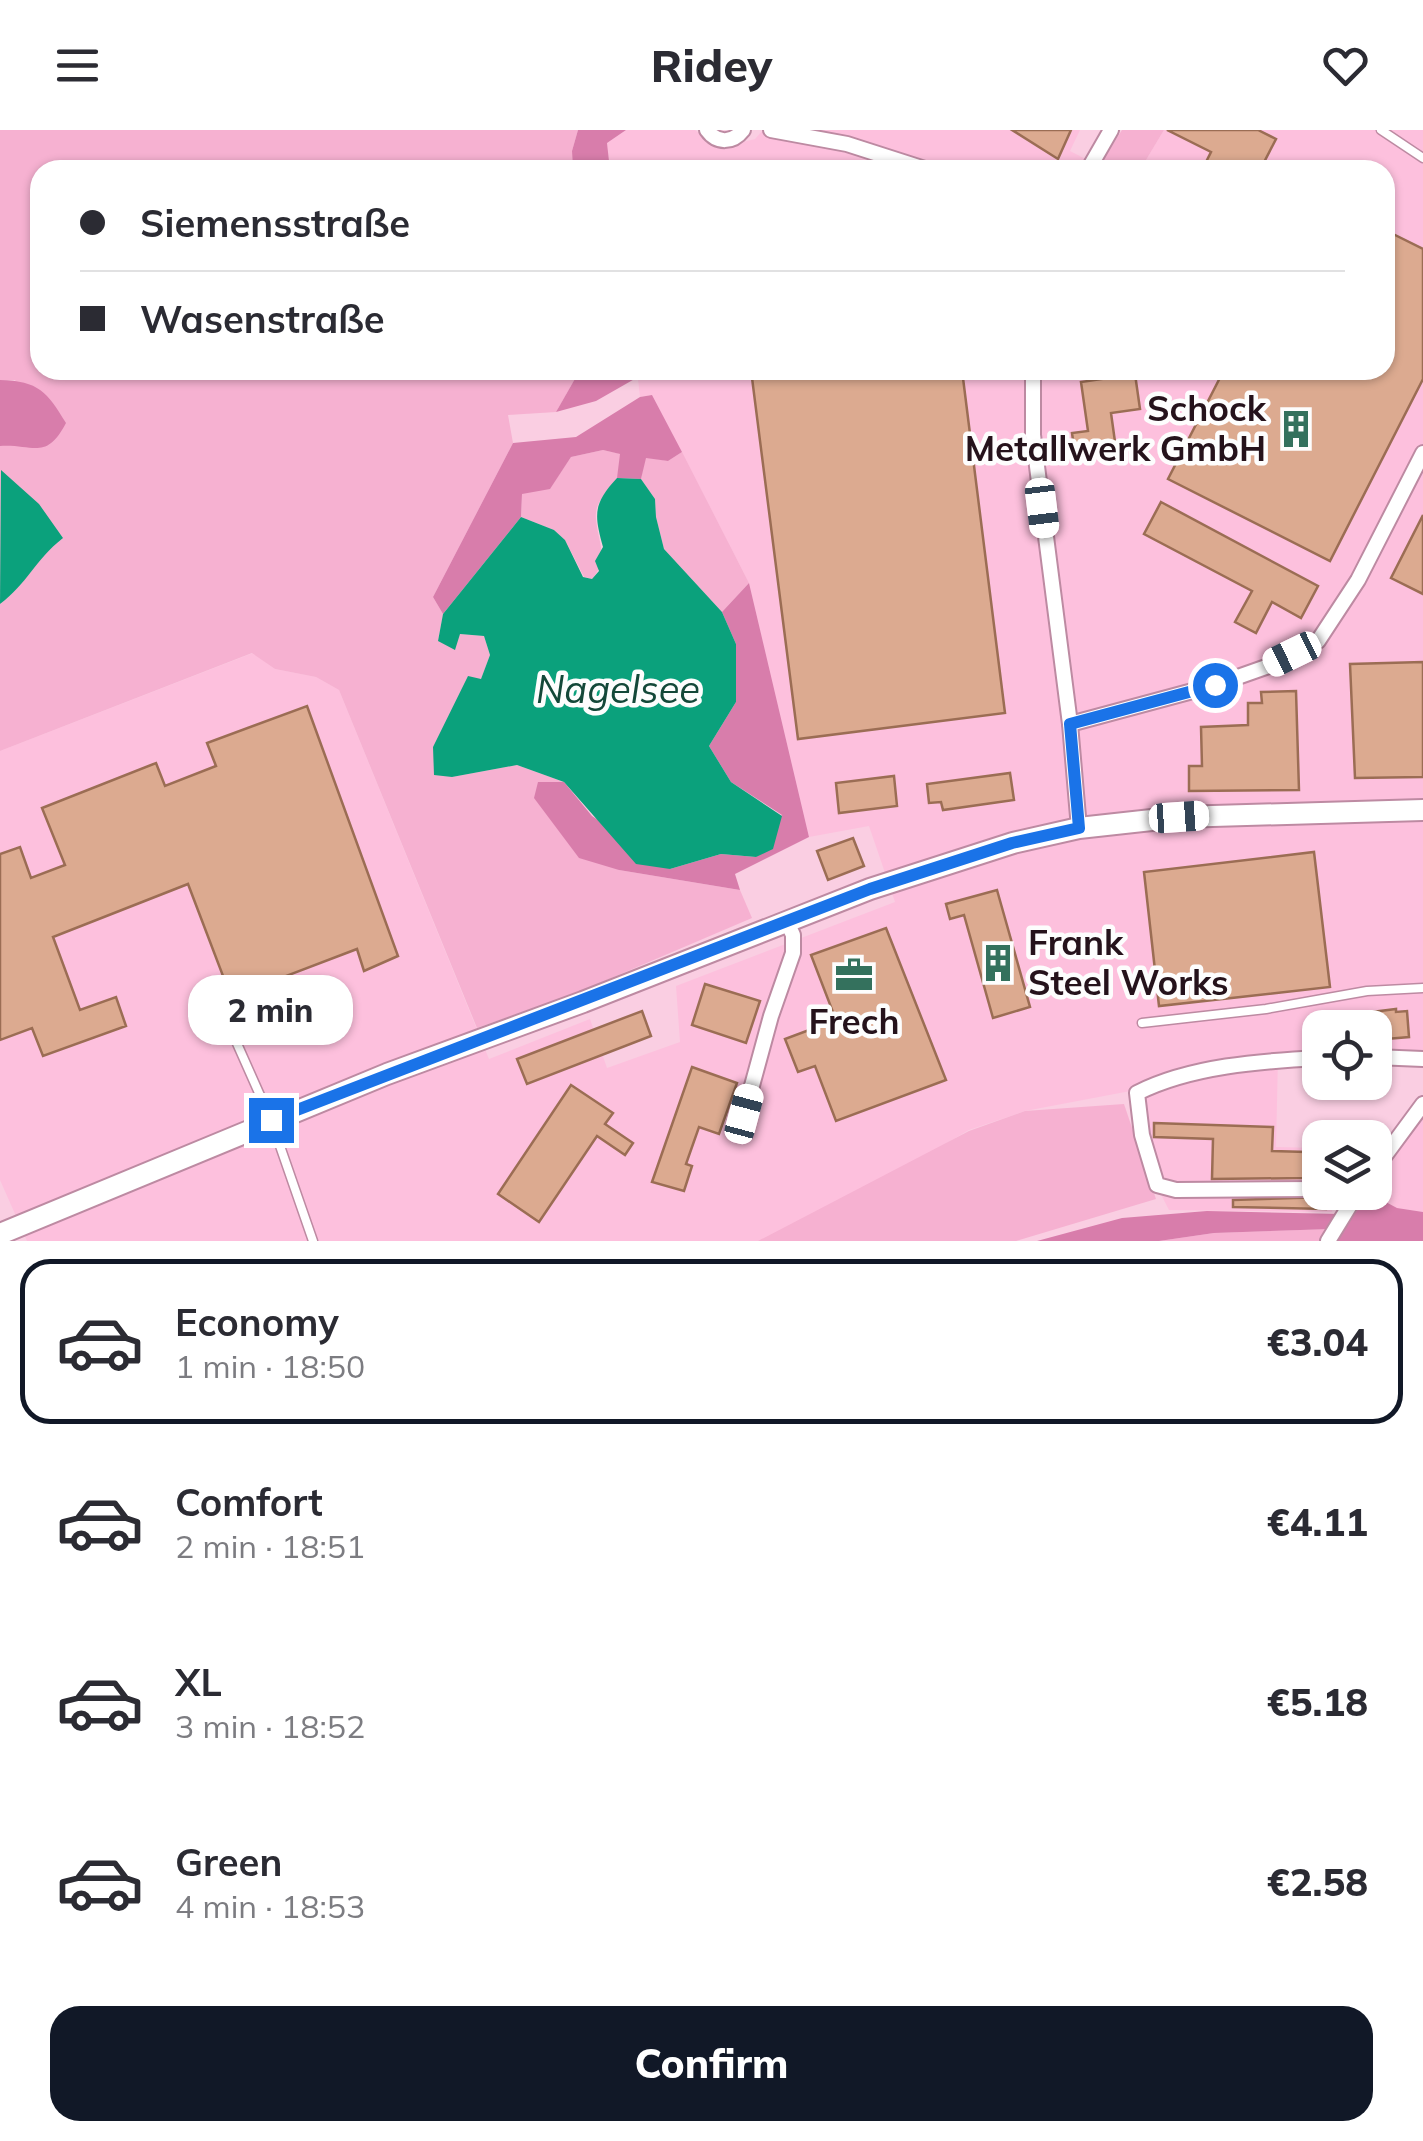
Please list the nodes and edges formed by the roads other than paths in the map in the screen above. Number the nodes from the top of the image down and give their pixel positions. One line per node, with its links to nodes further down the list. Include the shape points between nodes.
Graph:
1 (707, 130): 2 (street, via 724,141)
2 (743, 130)
3 (771, 130): 7 (street)
4 (1111, 130): 8 (street)
5 (1381, 130): 6 (lane)
6 (1423, 158)
7 (897, 160)
8 (1094, 160)
9 (1034, 380): 11 (street, via 1032,435)
10 (1423, 453): 11 (street, via 1358,580 1318,641 1215,685)
11 (1070, 724): 13 (street)
12 (1423, 810): 13 (street, via 1232,813)
13 (1079, 828): 14 (street, via 1012,843)
14 (786, 920): 22 (street, via 792,953); 23 (street)
15 (1423, 988): 17 (lane)
16 (226, 1021): 23 (lane)
17 (1142, 1024)
18 (1392, 1058): 20 (street)
19 (1302, 1059): 25 (street, via 1206,1072 1137,1092 1157,1184 1176,1190)
20 (1423, 1059)
21 (1423, 1104): 24 (street)
22 (744, 1114)
23 (271, 1120): 27 (street); 28 (lane)
24 (1392, 1146)
25 (1302, 1189)
26 (1348, 1210): 29 (street)
27 (0, 1234)
28 (313, 1241)
29 (1328, 1241)

